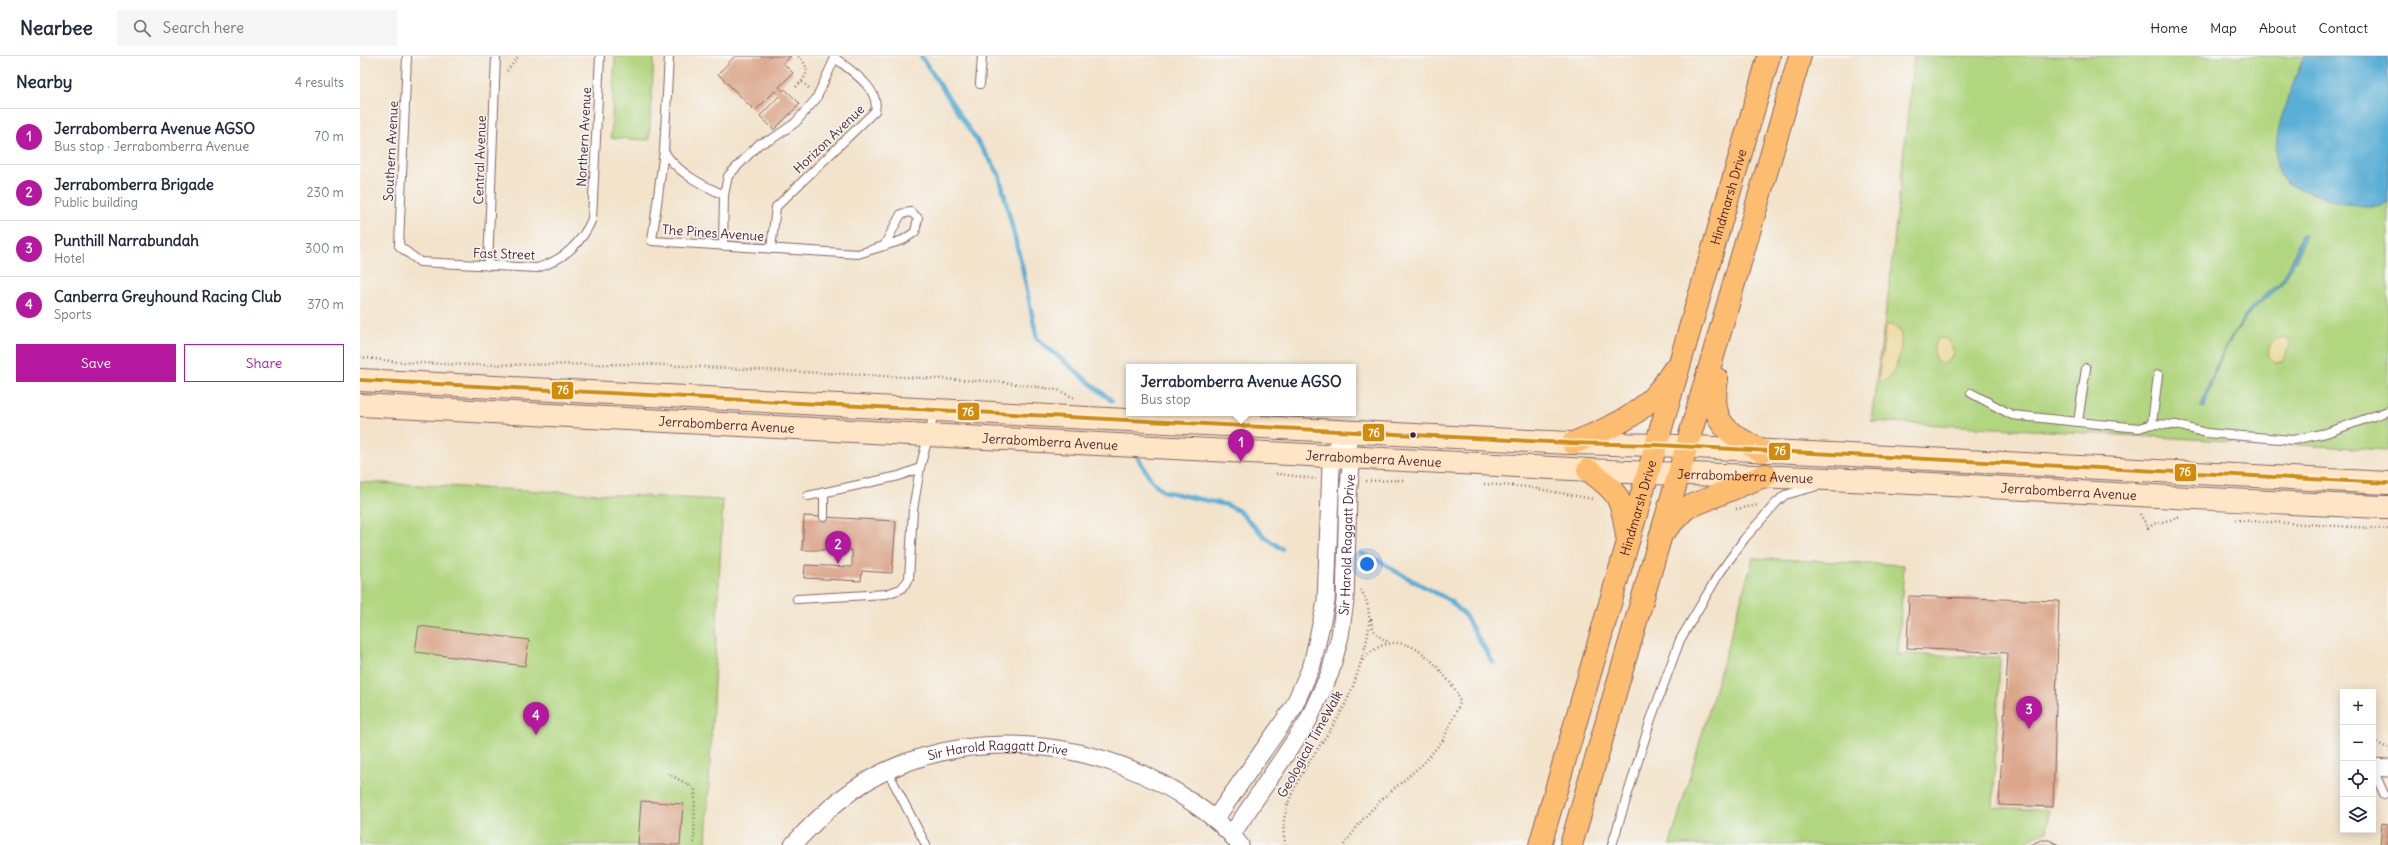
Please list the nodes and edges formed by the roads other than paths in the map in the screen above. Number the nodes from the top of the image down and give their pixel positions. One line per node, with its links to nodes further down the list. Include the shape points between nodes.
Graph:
1 (407, 56): 13 (lane, Southern Avenue)
2 (496, 56): 17 (lane, Central Avenue)
3 (600, 56): 12 (lane, Northern Avenue)
4 (669, 56): 10 (lane, The Pines Avenue)
5 (982, 56): 9 (lane)
6 (1769, 56): 19 (main road, Hindmarsh Drive)
7 (1800, 56): 18 (main road)
8 (834, 57): 11 (lane, via 816,99 795,123 772,139 759,144 728,176); 16 (lane, Horizon Avenue, via 873,92 877,103 875,111 776,207)
9 (980, 84)
10 (664, 151): 11 (lane, via 670,161 705,186); 14 (lane, The Pines Avenue, via 652,241)
11 (724, 195): 14 (lane)
12 (592, 219): 17 (lane, Fast Street, via 586,234 554,263 537,268)
13 (399, 246): 17 (lane, Fast Street, via 420,262)
14 (723, 246): 16 (lane, The Pines Avenue)
15 (884, 246): 15 (lane, The Pines Avenue, via 901,214 911,212 918,218 915,232 903,240); 16 (lane, The Pines Avenue, via 858,254)
16 (771, 249)
17 (488, 265)
18 (1732, 289): 36 (main road); 37 (main road, via 1714,405 1719,419 1730,432)
19 (1686, 350): 34 (main road, via 1663,386 1643,408 1619,424); 35 (main road, Hindmarsh Drive)
20 (2086, 368): 29 (lane)
21 (2158, 375): 30 (lane)
22 (363, 377): 26 (street, Jerrabomberra Avenue)
23 (1971, 393): 29 (lane, via 2012,415)
24 (360, 405): 25 (street, Jerrabomberra Avenue)
25 (383, 406): 28 (street); 33 (street, Jerrabomberra Avenue)
26 (935, 409): 31 (street, Jerrabomberra Avenue); 33 (lane)
27 (2388, 411): 30 (lane, via 2326,433 2294,440 2206,433 2177,425)
28 (360, 416)
29 (2078, 422): 30 (lane, via 2139,428)
30 (2152, 424)
31 (1298, 428): 32 (street, Jerrabomberra Avenue); 38 (street)
32 (1342, 431): 34 (street, Jerrabomberra Avenue); 39 (street, Sir Harold Raggatt Drive)
33 (930, 434): 38 (street, Jerrabomberra Avenue); 40 (lane)
34 (1573, 443): 35 (street, Jerrabomberra Avenue)
35 (1657, 445): 36 (street, Jerrabomberra Avenue); 44 (main road, Hindmarsh Drive)
36 (1687, 447): 37 (street, Jerrabomberra Avenue); 45 (main road)
37 (1762, 450): 41 (street, Jerrabomberra Avenue)
38 (1297, 454): 39 (street, Jerrabomberra Avenue)
39 (1343, 456): 42 (street, Jerrabomberra Avenue); 62 (street, Sir Harold Raggatt Drive, via 1326,602 1312,665 1293,708); 63 (street, Sir Harold Raggatt Drive, via 1348,495 1345,601 1340,636 1330,673 1308,721)
40 (920, 468): 49 (lane, via 899,476); 56 (lane, via 913,510 909,579 901,589 886,594)
41 (2099, 469): 43 (street, Jerrabomberra Avenue); 51 (street)
42 (1588, 470): 44 (street, Jerrabomberra Avenue); 55 (main road, via 1605,482 1620,499)
43 (2156, 472): 48 (street, Jerrabomberra Avenue); 51 (street)
44 (1648, 473): 45 (street, Jerrabomberra Avenue); 55 (main road, Hindmarsh Drive)
45 (1680, 474): 46 (street, Jerrabomberra Avenue); 54 (main road)
46 (1766, 476): 47 (street, Jerrabomberra Avenue); 54 (main road, via 1686,508)
47 (1841, 480): 51 (street, Jerrabomberra Avenue); 68 (lane, via 1785,495 1746,538 1719,574 1680,640 1651,719)
48 (2388, 483)
49 (824, 492): 50 (lane); 53 (lane)
50 (808, 496)
51 (2129, 497): 52 (street, Jerrabomberra Avenue)
52 (2388, 507)
53 (824, 517)
54 (1663, 532): 67 (main road)
55 (1628, 543): 66 (main road, Hindmarsh Drive)
56 (797, 599)
57 (2376, 768): 58 (street)
58 (2388, 768)
59 (887, 770): 62 (street, Sir Harold Raggatt Drive, via 933,755 968,748 1008,746 1082,753 1142,773 1185,797); 64 (street, Sir Harold Raggatt Drive, via 830,809); 65 (lane)
60 (2376, 775): 61 (lane)
61 (2384, 794)
62 (1215, 818): 63 (street, Sir Harold Raggatt Drive)
63 (1236, 840)
64 (793, 845)
65 (926, 845)
66 (1540, 845)
67 (1571, 845)
68 (1612, 845)

